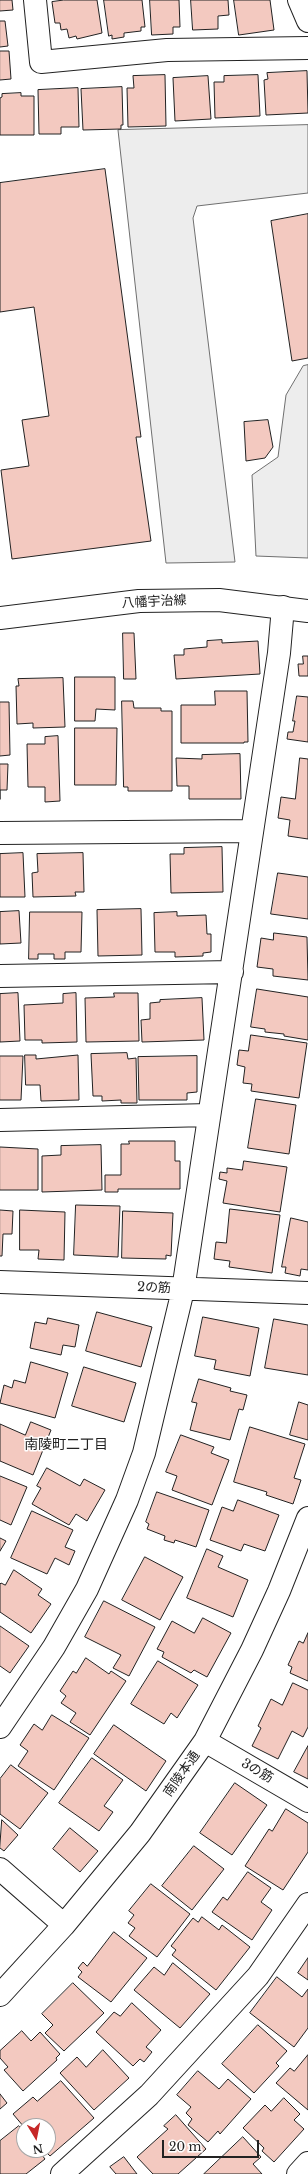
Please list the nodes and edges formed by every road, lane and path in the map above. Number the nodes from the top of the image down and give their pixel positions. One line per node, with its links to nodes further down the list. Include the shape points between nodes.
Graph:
1 (35, 0): 4 (street, via 41,62 167,50)
2 (299, 0): 3 (street)
3 (308, 20)
4 (308, 48)
5 (284, 607): 6 (street, 八幡宇治線); 7 (street, 八幡宇治線, via 219,600 139,601); 8 (street)
6 (308, 611)
7 (0, 618)
8 (252, 831): 9 (street); 10 (street)
9 (0, 833)
10 (232, 972): 11 (street); 12 (street)
11 (0, 976)
12 (209, 1115): 13 (street); 15 (street)
13 (0, 1120)
14 (1, 1287): 15 (street, 2の筋)
15 (183, 1290): 16 (street, 2の筋); 18 (street, via 144,1453 127,1500 87,1589 18,1704)
16 (308, 1293)
17 (308, 1518): 19 (street, 南陵本通, via 252,1650)
18 (0, 1726)
19 (205, 1741): 20 (street, 3の筋); 23 (street, 南陵本通, via 140,1833)
20 (308, 1801)
21 (0, 1869): 23 (street)
22 (308, 1904): 26 (street, via 258,1976 149,2095)
23 (64, 1925): 24 (street, 南陵本通)
24 (0, 1995)
25 (308, 2163): 27 (street)
26 (62, 2174)
27 (298, 2174)

